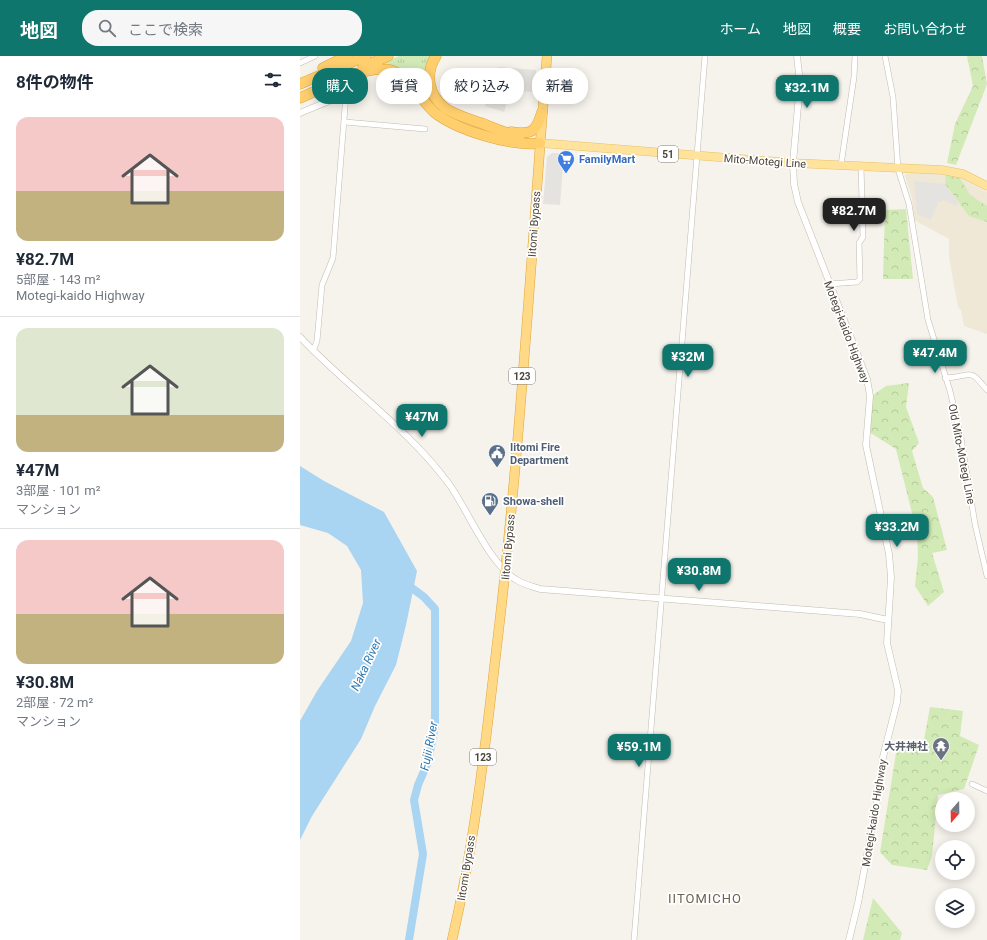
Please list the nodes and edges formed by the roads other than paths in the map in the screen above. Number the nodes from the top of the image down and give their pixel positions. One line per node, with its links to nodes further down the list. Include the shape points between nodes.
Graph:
1 (315, 56): 11 (street)
2 (347, 56): 12 (highway)
3 (366, 56): 13 (highway)
4 (388, 56): 14 (highway)
5 (436, 56): 22 (highway, via 429,84 440,104 455,113)
6 (547, 56): 18 (highway, Iitomi Bypass / 123)
7 (705, 56): 24 (street)
8 (797, 56): 25 (street, Motegi-kaido Highway, via 800,83)
9 (855, 56): 26 (street)
10 (885, 56): 28 (street, Old Mito-Motegi Line, via 893,97)
11 (300, 63)
12 (300, 80)
13 (300, 84)
14 (300, 94)
15 (300, 98): 23 (highway, via 364,71 388,69 405,78 432,109 448,121 482,135 531,144)
16 (322, 104): 19 (street)
17 (346, 104): 20 (street)
18 (542, 112): 22 (highway, via 537,128 531,132); 23 (highway, Iitomi Bypass / 123)
19 (300, 113)
20 (345, 122): 21 (street); 32 (street, via 333,258 322,285 317,341)
21 (424, 129)
22 (506, 132): 23 (highway)
23 (540, 143): 24 (main road, Mito-Motegi Line / 51); 35 (highway, Iitomi Bypass / 123)
24 (696, 156): 25 (main road, Mito-Motegi Line / 51); 37 (street)
25 (794, 163): 26 (main road, Mito-Motegi Line / 51); 30 (street, Motegi-kaido Highway, via 794,184 798,202)
26 (841, 165): 27 (main road, Mito-Motegi Line / 51)
27 (861, 166): 28 (main road, Mito-Motegi Line / 51); 30 (street, via 863,237 859,243 860,279 857,282)
28 (898, 168): 29 (main road, Mito-Motegi Line / 51, via 952,171); 33 (street, Old Mito-Motegi Line, via 908,197 928,320)
29 (987, 186)
30 (830, 284): 38 (street, Motegi-kaido Highway, via 869,388 866,445 891,566)
31 (300, 337): 32 (street)
32 (313, 351): 35 (street, via 403,431 431,461 454,491 492,555)
33 (946, 378): 34 (street, via 976,375); 36 (street, Old Mito-Motegi Line, via 962,438 975,524)
34 (987, 390)
35 (506, 572): 37 (street, via 516,580 540,589); 41 (highway, Iitomi Bypass / 123, via 488,722 465,878)
36 (987, 576)
37 (661, 598): 38 (street, via 860,614); 42 (street)
38 (888, 620): 43 (street, Motegi-kaido Highway, via 887,643 897,681 897,702 883,757 876,808)
39 (972, 784): 40 (street)
40 (987, 791)
41 (452, 940)
42 (634, 940)
43 (849, 940)

